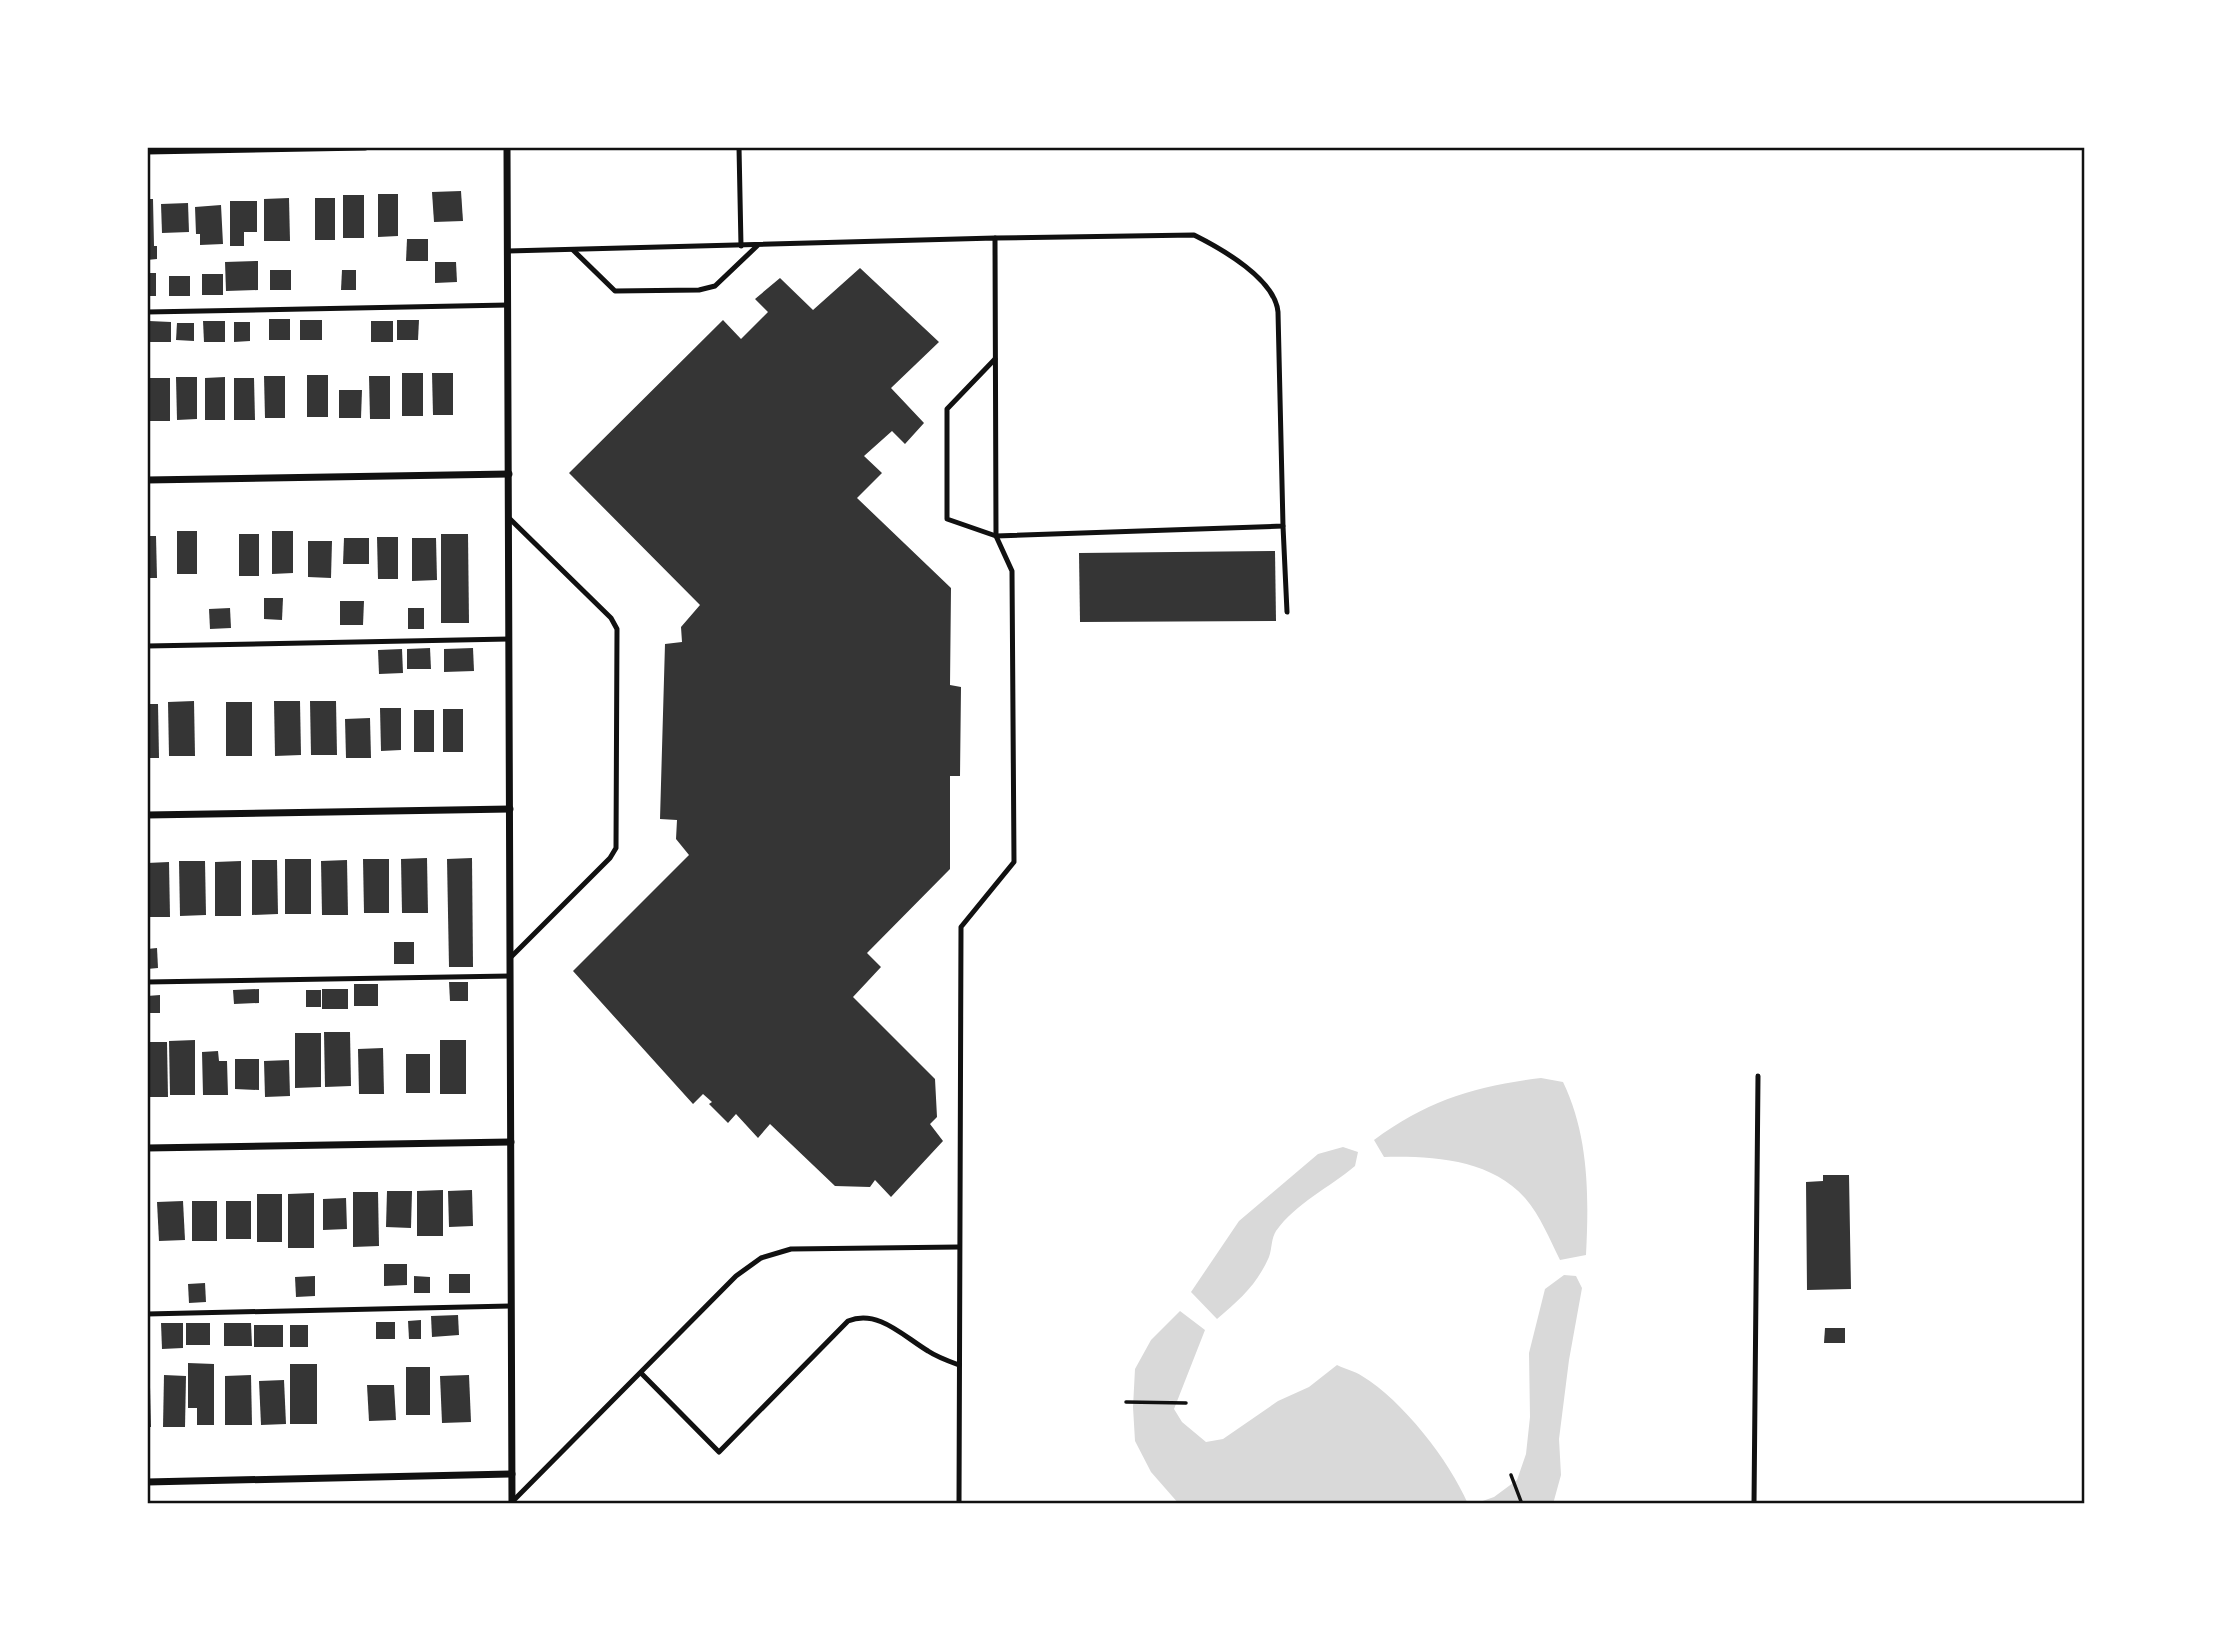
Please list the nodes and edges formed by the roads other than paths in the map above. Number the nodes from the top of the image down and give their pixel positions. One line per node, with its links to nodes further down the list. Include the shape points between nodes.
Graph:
1 (365, 147): 4 (street)
2 (507, 147): 9 (street)
3 (739, 147): 6 (lane)
4 (147, 151)
5 (995, 238): 7 (lane); 12 (lane); 16 (lane, via 1194,235 1220,248 1268,286 1279,312)
6 (741, 246): 7 (lane); 8 (lane)
7 (757, 246): 8 (lane, via 715,286 699,290 615,291)
8 (572, 250): 9 (lane)
9 (508, 251): 10 (street)
10 (508, 305): 11 (lane); 13 (street)
11 (147, 312)
12 (995, 358): 17 (lane); 17 (lane, via 947,409 947,519)
13 (509, 474): 14 (street); 15 (street)
14 (147, 480)
15 (509, 518): 19 (street); 23 (lane, via 617,629 615,848)
16 (1283, 526): 17 (lane); 18 (lane)
17 (996, 536): 29 (lane, via 1012,571 1014,862 961,927)
18 (1287, 612)
19 (509, 639): 20 (lane); 21 (street)
20 (147, 646)
21 (510, 809): 22 (street); 23 (street)
22 (147, 815)
23 (510, 958): 24 (street)
24 (510, 976): 25 (lane); 27 (street)
25 (147, 982)
26 (1758, 1076): 38 (lane)
27 (511, 1142): 28 (street); 30 (street)
28 (147, 1148)
29 (959, 1247): 32 (lane); 33 (lane, via 791,1249 761,1258 736,1276)
30 (512, 1306): 31 (lane); 34 (street)
31 (147, 1314)
32 (959, 1365): 33 (lane, via 889,1325 859,1317 848,1321 719,1452); 37 (lane)
33 (641, 1373): 36 (lane)
34 (512, 1474): 35 (street); 36 (street)
35 (147, 1482)
36 (512, 1503)
37 (959, 1504)
38 (1754, 1504)

